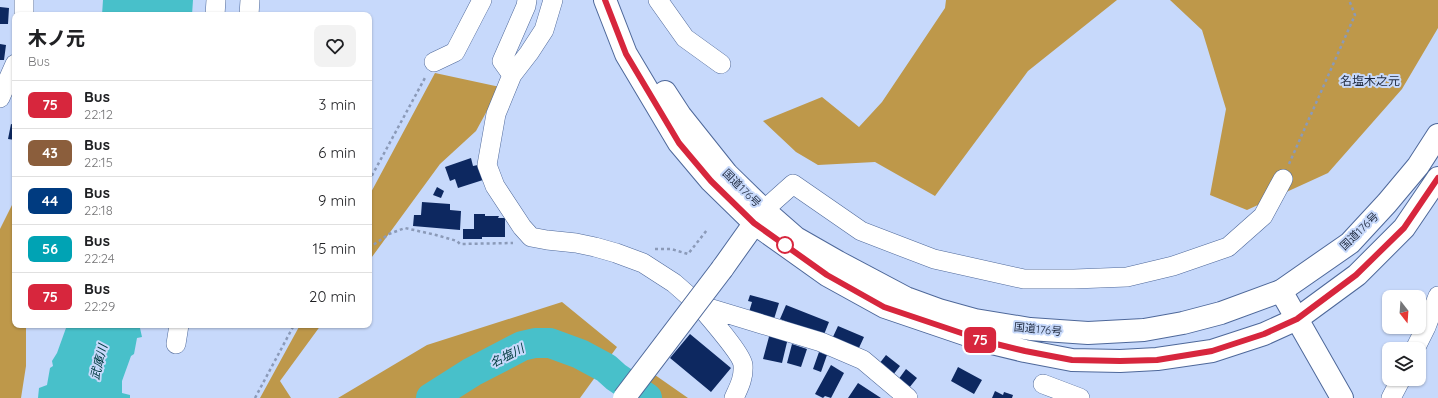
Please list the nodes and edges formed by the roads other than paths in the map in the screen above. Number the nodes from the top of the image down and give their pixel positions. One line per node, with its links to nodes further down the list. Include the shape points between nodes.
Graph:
1 (24, 0): 9 (street)
2 (216, 0): 10 (street)
3 (250, 0): 11 (street)
4 (482, 0): 12 (street, via 455,52)
5 (527, 0): 15 (street, via 502,60)
6 (553, 0): 15 (street, via 544,30)
7 (605, 0): 20 (main road, 国道176号, via 680,116)
8 (658, 0): 13 (street, via 685,38)
9 (24, 12)
10 (215, 12)
11 (249, 12)
12 (434, 62)
13 (721, 64)
14 (12, 73): 16 (street)
15 (512, 75): 23 (street, via 496,114 487,165 495,186 522,227 531,237 576,243 643,263 674,283)
16 (0, 98)
17 (1438, 135): 21 (main road, 国道176号, via 1418,166 1350,243)
18 (1438, 178): 24 (main road, 国道176号, via 1404,228 1356,275)
19 (1283, 179): 20 (street, via 1263,216 1228,247 1173,266 1127,277 1024,279 934,259 861,231 793,184)
20 (759, 217): 21 (main road, 国道176号, via 906,298 975,320 1030,329 1088,333 1144,330 1221,313); 24 (main road, 国道176号, via 827,275 884,307 988,342 1038,354 1072,360 1157,360 1212,351 1264,334); 30 (main road, bridge)
21 (1281, 291): 24 (main road)
22 (1438, 296): 26 (street)
23 (699, 305): 31 (street, via 743,364 742,380); 32 (street, via 841,350 863,360)
24 (1297, 319): 34 (main road)
25 (179, 328): 27 (street)
26 (1418, 342)
27 (176, 344)
28 (1043, 384): 33 (street)
29 (1398, 386): 35 (street)
30 (624, 398)
31 (734, 398)
32 (908, 398)
33 (1080, 398)
34 (1342, 398)
35 (1392, 398)

